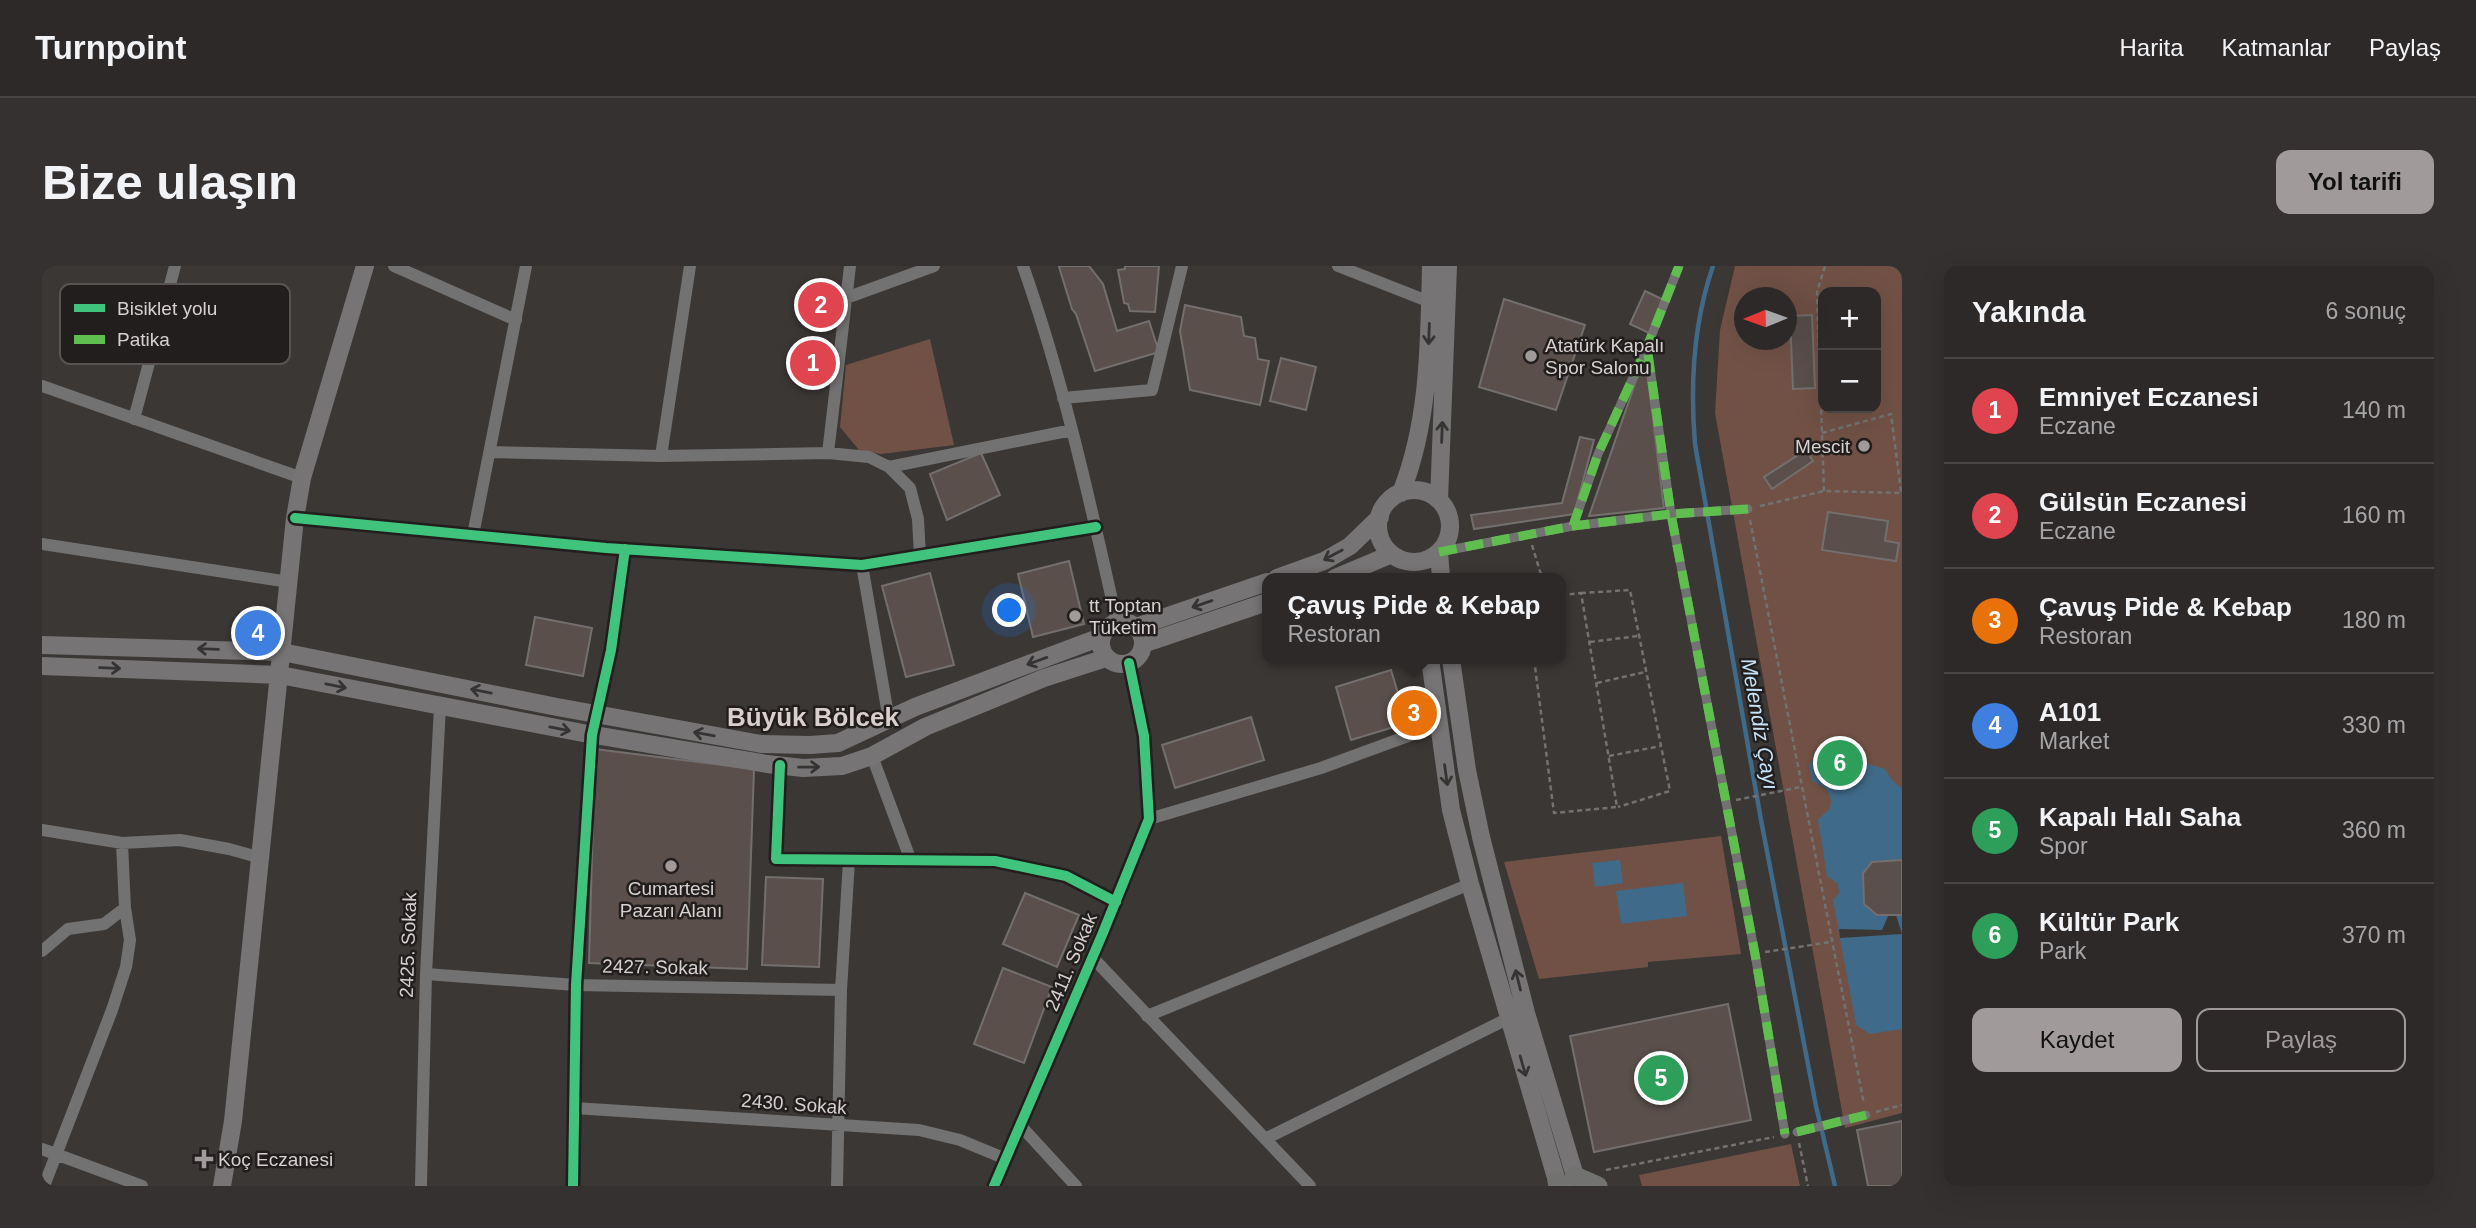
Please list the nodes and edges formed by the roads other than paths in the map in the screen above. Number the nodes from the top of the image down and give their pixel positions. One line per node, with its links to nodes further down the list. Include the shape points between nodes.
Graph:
1 (175, 266): 14 (street)
2 (365, 266): 28 (main road)
3 (394, 266): 17 (street)
4 (526, 266): 17 (street)
5 (690, 266): 26 (street)
6 (850, 266): 15 (street)
7 (934, 266): 15 (street)
8 (1023, 266): 21 (street)
9 (1182, 266): 21 (street, via 1152,390)
10 (1338, 266): 16 (street)
11 (1431, 266): 16 (main road)
12 (1448, 266): 30 (main road, one-way to 12)
13 (1679, 266): 18 (street)
14 (170, 284)
15 (846, 298): 25 (street)
16 (1430, 302): 29 (main road, one-way to 29, via 1427,383 1413,463)
17 (516, 320): 24 (street)
18 (1647, 347): 32 (street); 35 (street, via 1598,454)
19 (149, 364): 22 (street)
20 (42, 386): 22 (street)
21 (1063, 398): 23 (street)
22 (134, 419): 28 (street)
23 (1072, 430): 27 (street); 36 (street)
24 (490, 452): 26 (street); 37 (street)
25 (828, 453): 26 (street); 27 (street, via 869,457)
26 (661, 456)
27 (889, 467): 42 (street, via 910,488)
28 (302, 478): 34 (main road)
29 (1401, 493): 30 (main road, via 1423,491); 33 (main road, via 1384,507)
30 (1439, 500): 40 (main road, via 1450,522)
31 (1748, 509): 32 (street)
32 (1671, 514): 35 (street); 90 (street)
33 (1380, 517): 41 (main road, via 1382,541); 45 (main road, one-way to 45, via 1350,546)
34 (295, 518): 37 (street); 48 (main road)
35 (1573, 526): 40 (street)
36 (1096, 527): 42 (street); 51 (street)
37 (473, 535): 39 (street)
38 (42, 544): 48 (street)
39 (625, 549): 43 (street); 63 (street)
40 (1439, 552): 44 (main road); 47 (main road)
41 (1392, 554): 44 (main road); 46 (main road)
42 (920, 555): 43 (street)
43 (862, 565): 64 (street)
44 (1418, 570)
45 (1291, 573)
46 (1347, 573)
47 (1441, 573)
48 (289, 582): 55 (main road)
49 (1262, 584): 52 (main road, one-way to 52)
50 (1262, 603): 52 (main road)
51 (1117, 622): 52 (main road, via 1125,622); 53 (main road)
52 (1140, 635): 57 (main road, via 1138,657)
53 (1101, 637): 56 (main road); 64 (main road, one-way to 64)
54 (42, 645): 55 (main road, one-way to 54)
55 (282, 652): 61 (main road); 63 (main road, one-way to 55)
56 (1106, 658): 57 (main road, via 1116,664); 67 (main road, via 925,727)
57 (1129, 663): 69 (street, 2411. Sokak, via 1144,736)
58 (1431, 664): 65 (main road)
59 (1452, 664): 94 (main road, one-way to 59, via 1481,837)
60 (42, 666): 61 (main road, one-way to 61)
61 (280, 675): 62 (main road, one-way to 62); 72 (main road)
62 (440, 706): 66 (main road, one-way to 66); 80 (street, 2425. Sokak)
63 (598, 714): 64 (main road, one-way to 63, via 838,743 797,745 761,744); 66 (street)
64 (889, 720)
65 (1438, 725): 69 (street, via 1321,768); 75 (main road, one-way to 75, via 1451,810)
66 (592, 735): 68 (main road); 81 (street)
67 (872, 755): 68 (main road, one-way to 67, via 842,766); 74 (street)
68 (780, 765): 73 (street, via 776,859)
69 (1149, 819): 76 (street, 2411. Sokak)
70 (42, 830): 71 (street)
71 (122, 843): 72 (street, via 180,840); 77 (street)
72 (261, 858): 97 (main road)
73 (849, 861): 74 (street); 82 (street)
74 (911, 861): 76 (street, via 995,861 1066,876)
75 (1470, 884): 83 (street); 84 (main road)
76 (1116, 902): 79 (street, 2411. Sokak)
77 (125, 908): 78 (street, via 104,924 68,929); 92 (street, via 130,940 113,1010)
78 (42, 951)
79 (1093, 958): 83 (street); 87 (street, 2411. Sokak)
80 (426, 974): 81 (street, 2427. Sokak); 98 (street, 2425. Sokak)
81 (576, 985): 82 (street, 2427. Sokak); 85 (street)
82 (841, 990): 88 (street)
83 (1147, 1016): 91 (street)
84 (1509, 1018): 91 (street); 94 (main road, one-way to 94)
85 (574, 1108): 88 (street, 2430. Sokak); 99 (street)
86 (1866, 1115): 89 (street)
87 (1020, 1125): 93 (street, 2411. Sokak); 102 (street)
88 (838, 1126): 93 (street, 2430. Sokak, via 919,1130); 100 (street)
89 (1797, 1132)
90 (1785, 1134)
91 (1265, 1139): 103 (street)
92 (48, 1151): 95 (street); 96 (street)
93 (1006, 1159): 101 (street, 2411. Sokak)
94 (1563, 1184): 104 (highway)
95 (44, 1186)
96 (142, 1186)
97 (222, 1186)
98 (421, 1186)
99 (573, 1186)
100 (837, 1186)
101 (994, 1186)
102 (1076, 1186)
103 (1310, 1186)
104 (1598, 1186)

